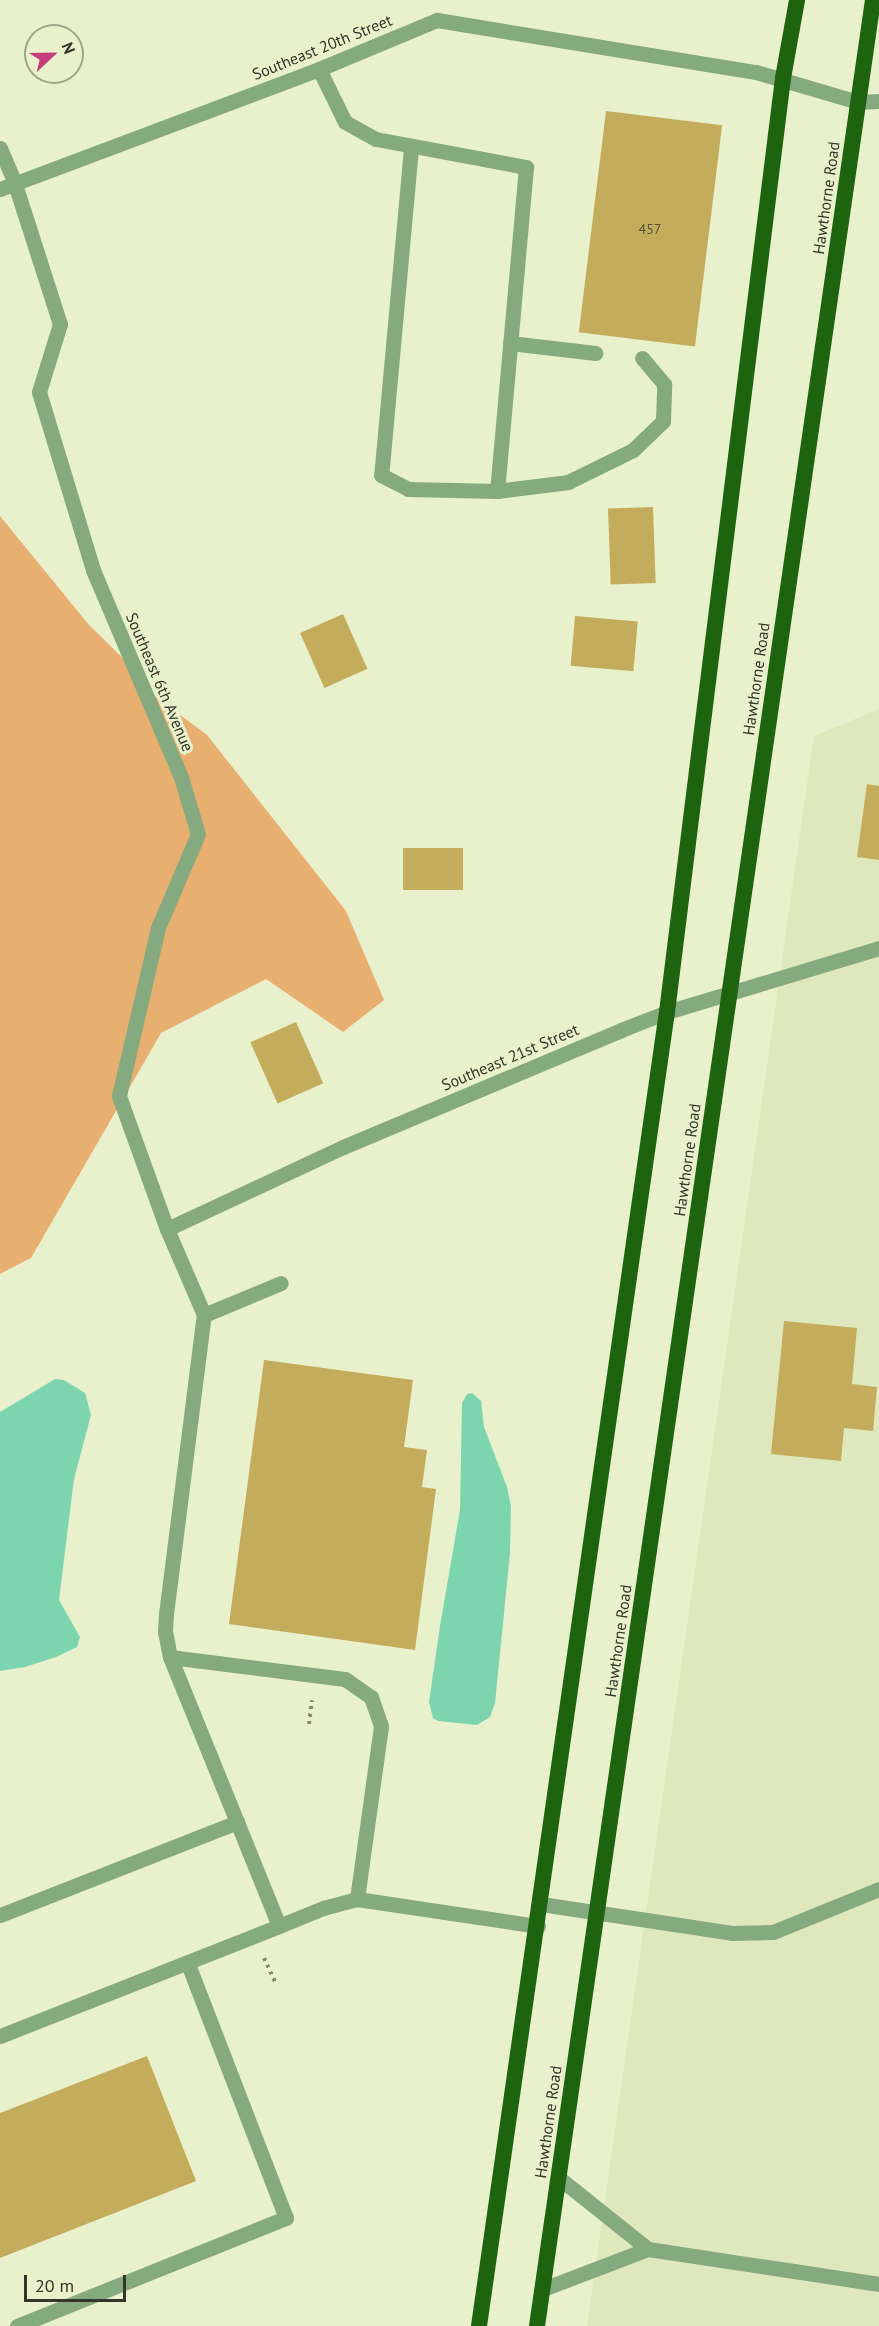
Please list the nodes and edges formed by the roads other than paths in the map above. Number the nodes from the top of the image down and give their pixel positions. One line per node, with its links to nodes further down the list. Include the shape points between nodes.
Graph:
1 (797, 0): 4 (highway)
2 (873, 0): 6 (highway, Hawthorne Road)
3 (319, 69): 4 (street, Southeast 20th Street, via 437,20); 8 (street, via 345,122 376,139); 9 (street, Southeast 20th Street)
4 (783, 78): 6 (street, Southeast 20th Street); 17 (highway)
5 (879, 101): 6 (street, Southeast 20th Street)
6 (858, 102): 16 (highway, Hawthorne Road)
7 (0, 148): 9 (street, Southeast 6th Avenue)
8 (411, 148): 11 (street, via 526,167); 14 (street, via 381,476 408,489)
9 (15, 184): 10 (street, Southeast 20th Street); 18 (street, Southeast 6th Avenue, via 60,324 39,392 93,570 181,777 198,834 158,928 119,1096)
10 (0, 189)
11 (510, 343): 12 (street); 14 (street)
12 (595, 353)
13 (642, 358): 14 (street, via 664,384 663,421 633,450 568,482)
14 (497, 491)
15 (879, 948): 16 (street, Southeast 21st Street)
16 (729, 993): 17 (street, Southeast 21st Street); 26 (highway, Hawthorne Road)
17 (667, 1012): 18 (street, Southeast 21st Street, via 342,1147); 25 (highway)
18 (166, 1229): 20 (street, Southeast 6th Avenue)
19 (281, 1283): 20 (street)
20 (204, 1315): 21 (street, via 166,1614)
21 (170, 1657): 22 (street); 24 (street, via 345,1679 371,1697 381,1726)
22 (237, 1822): 27 (street); 28 (street)
23 (879, 1888): 26 (street, via 773,1932 732,1933)
24 (357, 1899): 28 (street); 29 (street)
25 (541, 1904): 26 (street); 29 (highway)
26 (597, 1912): 32 (highway, Hawthorne Road)
27 (0, 1915)
28 (279, 1926): 30 (street)
29 (538, 1926): 37 (highway)
30 (187, 1962): 31 (street); 36 (street, via 286,2218)
31 (0, 2036)
32 (559, 2178): 33 (street); 35 (highway, Hawthorne Road)
33 (648, 2249): 34 (street); 35 (street)
34 (879, 2284)
35 (543, 2289): 38 (highway, Hawthorne Road)
36 (17, 2326)
37 (479, 2326)
38 (537, 2326)

